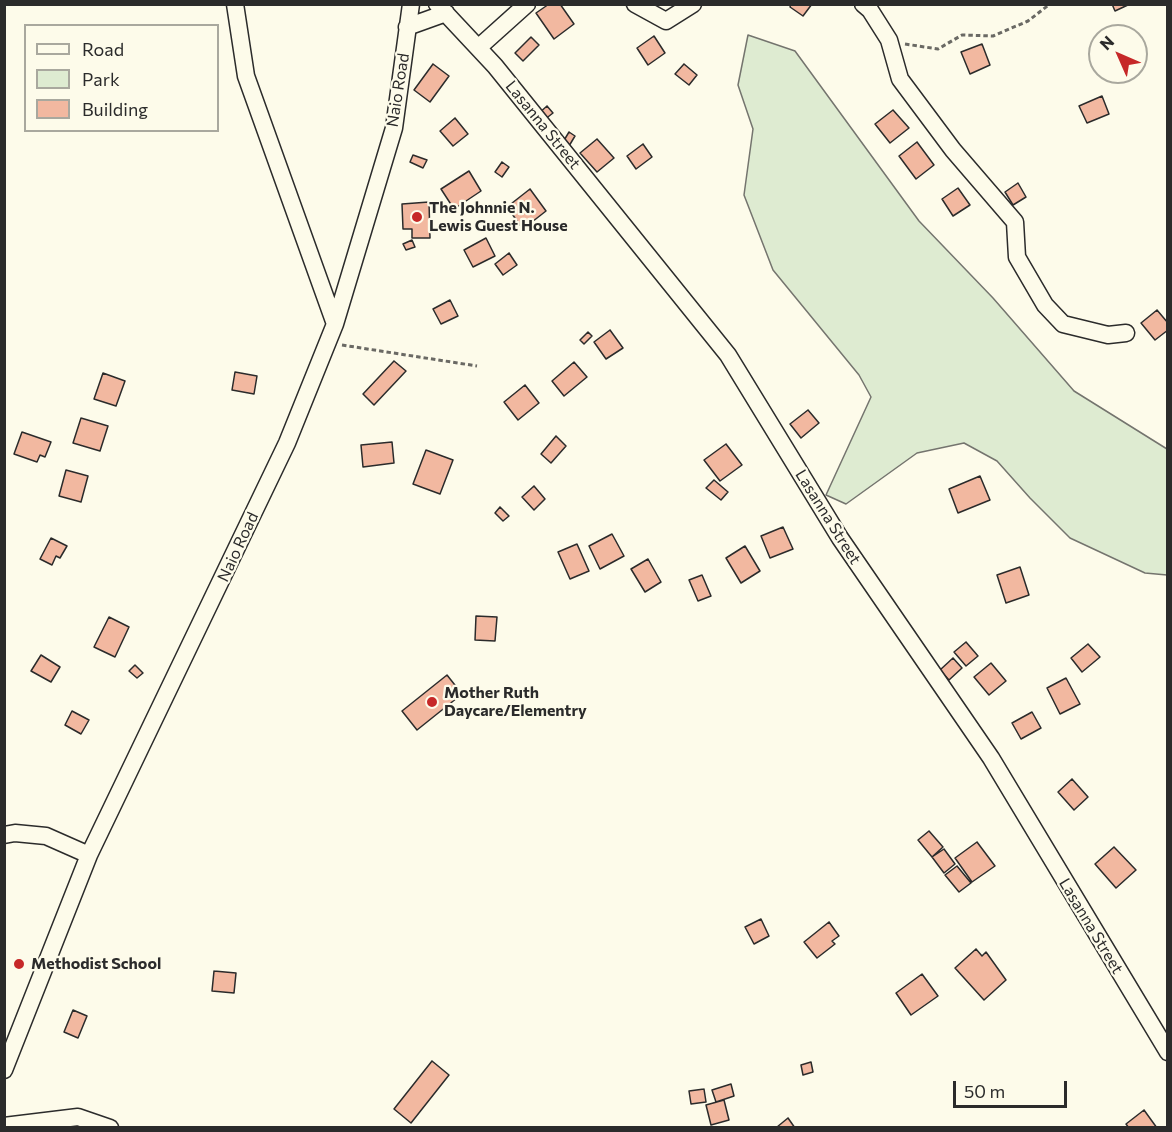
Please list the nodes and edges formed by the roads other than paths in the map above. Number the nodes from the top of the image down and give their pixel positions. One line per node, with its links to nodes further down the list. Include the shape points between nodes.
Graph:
1 (235, 4): 10 (street, via 246,76)
2 (411, 4): 8 (street, Naio Road)
3 (527, 4): 9 (street)
4 (635, 4): 5 (street, via 666,21)
5 (693, 4)
6 (863, 4): 11 (street, via 889,40 900,79 953,150 1015,222 1017,256 1045,304 1063,324 1108,335)
7 (441, 9): 8 (street, Lasanna Street); 9 (street, Lasanna Street)
8 (407, 27): 10 (street, Naio Road, via 394,128)
9 (478, 48): 14 (street, Lasanna Street, via 728,356 840,538 991,758)
10 (335, 324): 13 (street, Naio Road, via 282,453)
11 (1126, 333)
12 (4, 836): 13 (street, via 46,836)
13 (89, 855): 15 (street, Naio Road)
14 (1167, 1052)
15 (4, 1070)
16 (4, 1126): 17 (street, via 78,1117)
17 (110, 1128)

